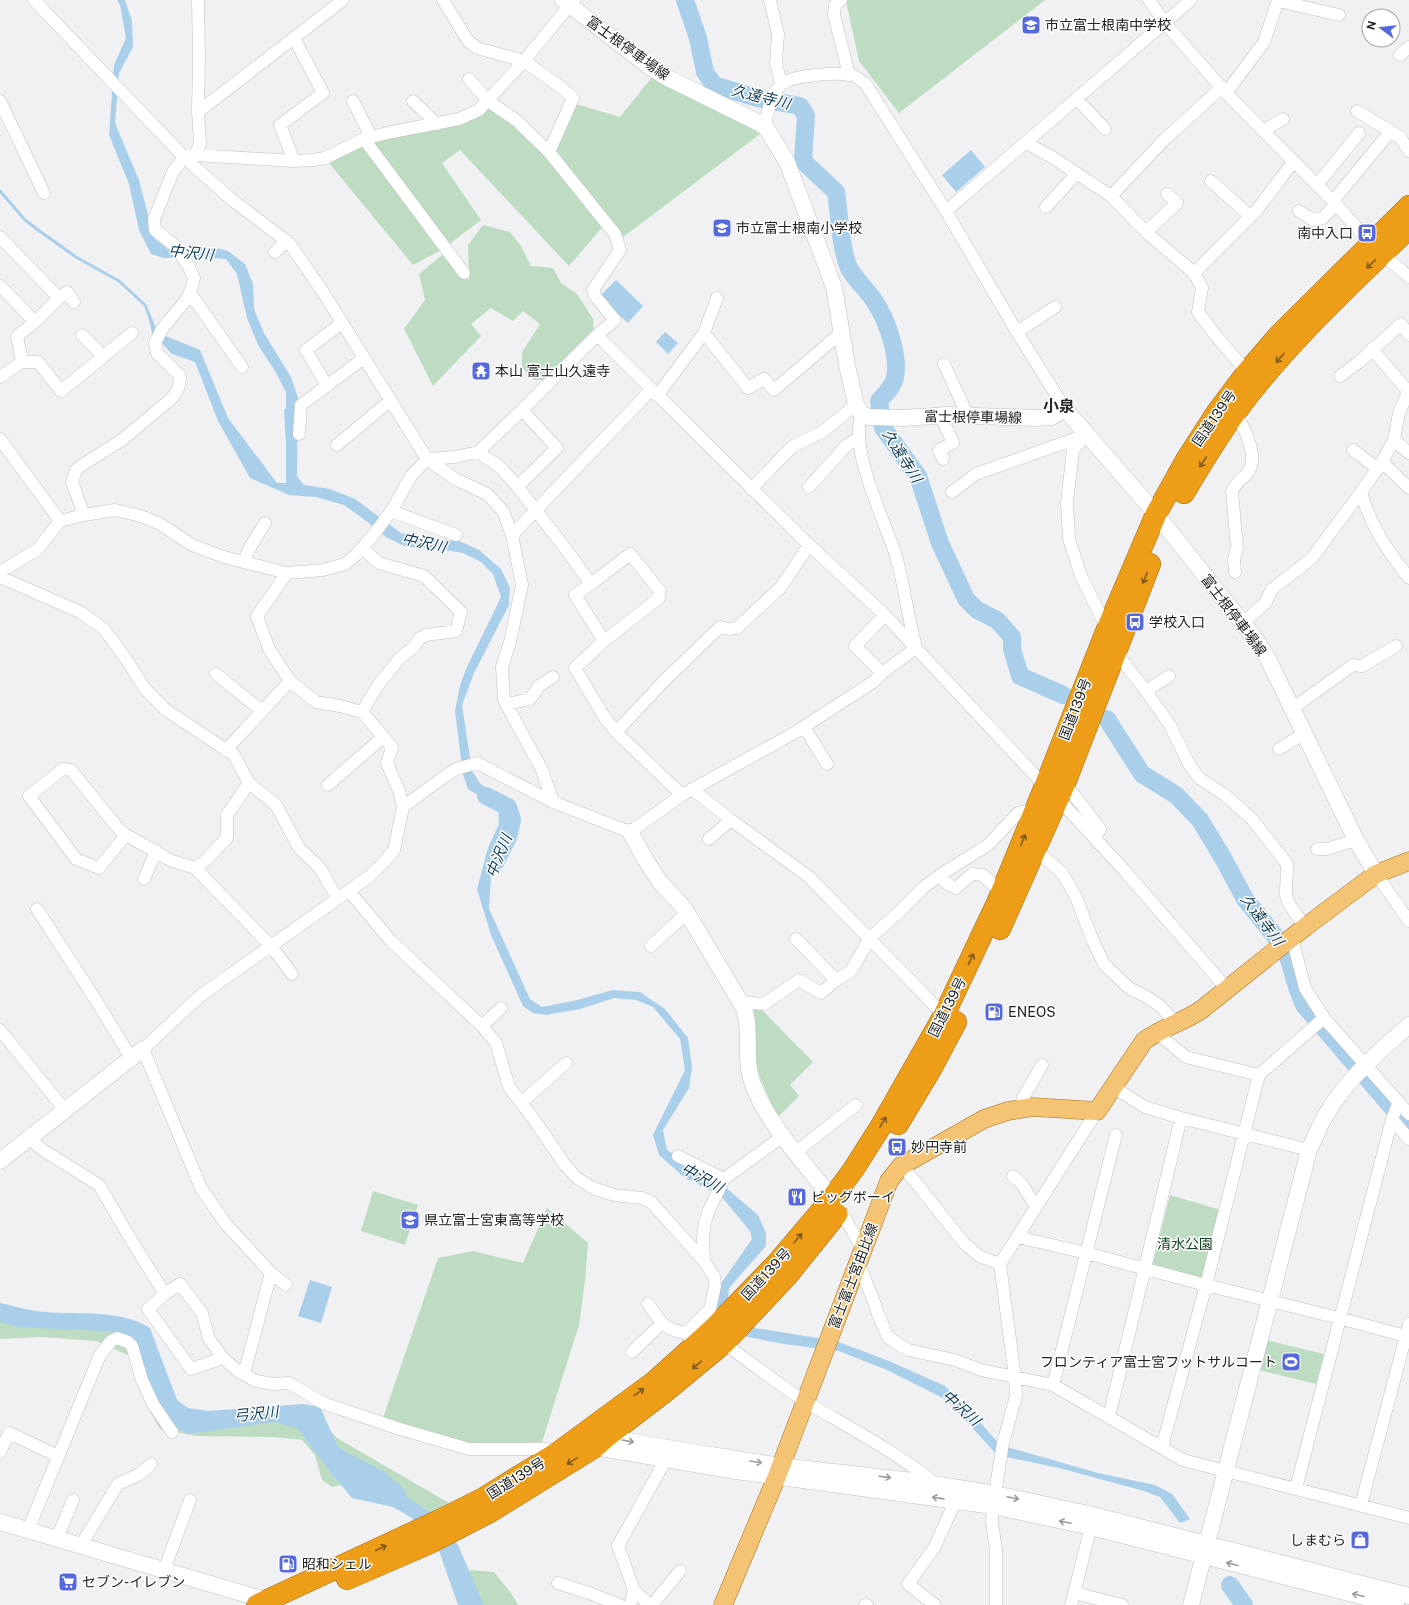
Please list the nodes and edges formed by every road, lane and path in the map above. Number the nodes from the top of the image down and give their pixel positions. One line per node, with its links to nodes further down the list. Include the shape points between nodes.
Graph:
1 (34, 0): 39 (street, via 108,77)
2 (198, 0): 27 (street)
3 (443, 0): 16 (street, via 468,41 477,48)
4 (770, 0): 19 (street, via 778,34)
5 (841, 0): 17 (street, via 835,6 834,15)
6 (1149, 0): 12 (street)
7 (1191, 0): 12 (street)
8 (1278, 0): 11 (street); 20 (street, via 1264,42)
9 (336, 2): 13 (street)
10 (569, 2): 16 (street); 29 (street, 富士根停車場線, via 661,74)
11 (1339, 15)
12 (1165, 24): 20 (street); 21 (street)
13 (294, 38): 27 (street); 40 (street, via 323,93 280,125)
14 (1409, 47): 15 (street)
15 (1400, 55)
16 (524, 61): 22 (street); 38 (street, via 572,98)
17 (850, 75): 19 (street, via 792,78); 51 (street, via 865,83)
18 (469, 79): 22 (street)
19 (778, 89): 29 (street)
20 (1224, 90): 32 (street); 47 (street, via 1163,141)
21 (1077, 99): 31 (street); 36 (street)
22 (488, 100): 30 (street, via 479,110 460,119); 38 (street, via 516,120)
23 (0, 101): 45 (street)
24 (353, 101): 35 (street)
25 (413, 101): 30 (street)
26 (1357, 111): 33 (street)
27 (198, 112): 39 (street, via 200,144)
28 (1283, 119): 32 (street)
29 (766, 121): 72 (street, via 787,162 834,287)
30 (437, 124): 35 (street)
31 (1105, 129)
32 (1263, 131): 41 (street)
33 (1390, 132): 37 (street, via 1400,137); 48 (street)
34 (1359, 133): 44 (street)
35 (368, 138): 40 (street, via 325,158); 61 (street)
36 (1026, 143): 42 (street); 51 (street)
37 (1409, 151)
38 (549, 152): 77 (street, via 615,234 620,250 593,290 615,320)
39 (190, 156): 40 (street); 58 (street, via 231,199); 65 (street, via 173,172 154,219 156,230 174,245 186,261 194,278)
40 (294, 161)
41 (1293, 162): 44 (street); 53 (street)
42 (1078, 173): 47 (street); 50 (street)
43 (1211, 181): 53 (street)
44 (1317, 185): 48 (street)
45 (44, 193)
46 (1167, 194): 55 (street, via 1177,203)
47 (1111, 196): 55 (street)
48 (1335, 203): 52 (street, via 1322,218 1313,220); 56 (street)
49 (1409, 206): 85 (highway, 国道139号, via 1317,296)
50 (1046, 207)
51 (946, 211): 73 (street)
52 (1299, 211)
53 (1250, 216): 62 (street)
54 (1409, 228): 95 (highway, 国道139号, one-way to 95, via 1291,345)
55 (1146, 232): 62 (street)
56 (1361, 233)
57 (0, 237): 66 (street)
58 (287, 241): 59 (street); 71 (street)
59 (275, 252)
60 (1391, 261): 63 (street)
61 (464, 273)
62 (1194, 273): 85 (street, via 1202,288 1198,312)
63 (1409, 277)
64 (1, 288): 70 (street)
65 (190, 293): 84 (street); 117 (street, via 162,329 155,343 157,352 180,376 177,392 122,440 76,470 72,482)
66 (58, 298): 68 (street, via 67,292); 70 (street)
67 (717, 298): 75 (street)
68 (74, 302)
69 (1055, 308): 73 (street)
70 (36, 322): 82 (street, via 17,336)
71 (342, 323): 81 (street); 88 (street, via 306,350)
72 (842, 332): 75 (street, via 774,390 764,379 748,388); 94 (street, via 847,365)
73 (1017, 332): 92 (street)
74 (132, 333): 80 (street)
75 (704, 333): 90 (street)
76 (82, 335): 80 (street)
77 (597, 335): 90 (street); 93 (street)
78 (1409, 335): 79 (street, via 1401,324)
79 (1372, 349): 86 (street); 89 (street)
80 (103, 356): 82 (street, via 61,391 38,362)
81 (364, 358): 88 (street); 91 (street)
82 (22, 362): 87 (street)
83 (944, 364): 97 (street)
84 (242, 367)
85 (1247, 372): 120 (highway, 国道139号, via 1186,460)
86 (1340, 376)
87 (0, 377)
88 (328, 386): 98 (street, via 301,406)
89 (1409, 391): 102 (street, via 1399,413)
90 (654, 393): 112 (street); 116 (street)
91 (391, 400): 103 (street); 107 (street)
92 (1065, 409): 97 (street, 富士根停車場線, via 1050,417); 99 (street, 富士根停車場線)
93 (522, 410): 105 (street); 110 (street, via 557,448)
94 (862, 412): 96 (street, 富士根停車場線, via 904,418); 100 (street); 112 (street, via 793,446)
95 (1234, 414): 120 (highway, 国道139号, one-way to 120); 128 (street, via 1246,433 1253,456 1248,472 1232,491 1237,548 1234,560)
96 (941, 416): 97 (street, 富士根停車場線); 108 (street, via 953,444 939,450)
97 (968, 416)
98 (299, 434)
99 (1086, 435): 114 (street, via 976,474); 120 (street, 富士根停車場線); 135 (street, via 1073,450 1067,502 1069,539 1081,576)
100 (858, 438): 111 (street, via 846,446); 138 (street, via 871,486 897,557)
101 (0, 439): 119 (street)
102 (1394, 440): 106 (street); 109 (street)
103 (337, 445)
104 (1353, 450): 109 (street)
105 (478, 452): 107 (street); 110 (street, via 500,467)
106 (1409, 453)
107 (427, 459): 118 (street, via 411,476); 123 (street, via 455,479 487,494 503,511)
108 (943, 459)
109 (1380, 466): 113 (street); 115 (street)
110 (517, 487): 116 (street)
111 (809, 487)
112 (751, 488): 124 (street)
113 (1409, 488)
114 (952, 492)
115 (1361, 492): 131 (street, via 1376,532); 134 (street, via 1312,558 1272,590 1266,602)
116 (536, 511): 123 (street); 132 (street)
117 (84, 514): 119 (street); 126 (street, via 115,510 141,516 160,524 192,545)
118 (389, 514): 122 (street); 125 (street)
119 (60, 521): 127 (street, via 38,549)
120 (1161, 521): 134 (street, 富士根停車場線); 135 (highway, 国道139号)
121 (265, 523): 126 (street)
122 (456, 535)
123 (512, 535): 145 (street, via 522,585 502,667)
124 (809, 546): 133 (street); 150 (street, via 781,587 738,628 720,627)
125 (362, 548): 129 (street, via 345,564 324,570); 148 (street, via 379,563 424,576 461,612 456,631 426,635 400,658 378,685)
126 (244, 562): 129 (street)
127 (0, 572)
128 (1236, 572)
129 (287, 573): 143 (street, via 257,616 269,649)
130 (0, 577): 154 (street, via 80,612 104,629 144,689 166,710)
131 (1409, 578)
132 (591, 584): 136 (street, via 575,595); 136 (street, via 630,554 660,591 659,598)
133 (885, 615): 138 (street); 139 (street, via 855,646)
134 (1243, 623): 146 (street, 富士根停車場線, via 1269,661)
135 (1113, 635): 144 (street, via 1121,659); 156 (highway, 国道139号)
136 (604, 641): 150 (street, via 575,668 602,715)
137 (1396, 646): 146 (street, via 1362,666 1353,665)
138 (916, 648): 139 (street); 156 (street, via 996,732)
139 (882, 673): 149 (street, via 873,682)
140 (216, 674): 147 (street)
141 (1169, 676): 144 (street)
142 (553, 677): 145 (street, via 539,686 530,699)
143 (290, 681): 147 (street); 148 (street, via 316,702)
144 (1146, 692): 186 (street, via 1170,725 1189,764 1199,778 1225,795 1252,819 1287,864)
145 (506, 704): 160 (street, via 542,770)
146 (1292, 708): 151 (street, 富士根停車場線)
147 (262, 711): 154 (street)
148 (362, 712): 152 (street)
149 (804, 727): 155 (street); 159 (street)
150 (616, 732): 159 (street)
151 (1304, 734): 153 (street); 169 (street, 富士根停車場線)
152 (383, 737): 158 (street); 162 (street, via 392,747 387,763)
153 (1279, 749)
154 (226, 750): 157 (street, via 234,755)
155 (827, 764)
156 (1050, 780): 163 (highway, 国道139号); 167 (street, via 1100,829); 171 (highway, 国道139号)
157 (249, 783): 174 (street, via 227,815 227,838); 180 (street, via 276,805 299,848 320,868)
158 (328, 785)
159 (687, 792): 164 (street); 165 (street)
160 (553, 802): 162 (street, via 477,763 455,770); 165 (street)
161 (1065, 806): 167 (street)
162 (403, 807): 179 (street, via 394,850 371,875)
163 (1036, 809): 176 (street, via 1018,813 988,845); 194 (highway, 国道139号, one-way to 163, via 997,903)
164 (731, 820): 168 (street); 184 (street, via 809,877)
165 (630, 832): 182 (street, via 660,882)
166 (126, 835): 166 (street, via 71,770 63,769 29,796 76,859 99,868); 172 (street)
167 (1095, 838): 191 (street)
168 (709, 839)
169 (1356, 840): 170 (street, via 1328,849); 175 (street, 富士根停車場線)
170 (1317, 848)
171 (1035, 849): 196 (street, via 1062,873 1068,883 1104,964 1129,988 1159,1005); 227 (highway, 国道139号, via 1004,921 932,1069 894,1131)
172 (156, 851): 174 (street, via 172,861); 177 (street)
173 (1409, 861): 175 (main road)
174 (195, 868): 187 (street)
175 (1376, 874): 183 (street); 186 (main road)
176 (939, 876): 178 (street, via 956,888 972,874 983,875); 184 (street)
177 (144, 879)
178 (993, 885)
179 (349, 891): 180 (street); 198 (street, via 391,941)
180 (337, 898): 187 (street)
181 (37, 909): 201 (street, via 97,1002)
182 (687, 913): 188 (street); 192 (street)
183 (1409, 921)
184 (870, 938): 190 (street, via 852,971); 194 (street)
185 (796, 939): 190 (street)
186 (1289, 940): 191 (main road); 195 (street, via 1305,988)
187 (271, 946): 189 (street); 201 (street, via 200,996)
188 (651, 946)
189 (292, 974)
190 (836, 980): 192 (street, via 821,993 799,980 764,1004)
191 (1228, 990): 196 (main road, via 1190,1017)
192 (741, 1002): 217 (street, via 747,1022 747,1061 750,1076 764,1108)
193 (501, 1008): 198 (street)
194 (944, 1015): 227 (highway, 国道139号, one-way to 194, via 853,1170)
195 (1321, 1021): 204 (street); 205 (street)
196 (1176, 1023): 200 (main road)
197 (1409, 1025): 204 (street)
198 (482, 1026): 207 (street, via 496,1043 509,1086)
199 (0, 1030): 210 (street)
200 (1157, 1033): 205 (street, via 1186,1057); 206 (main road, via 1144,1041)
201 (137, 1054): 210 (street); 235 (street, via 201,1188 225,1223)
202 (566, 1063): 207 (street)
203 (1042, 1065): 209 (street, via 1023,1098)
204 (1362, 1068): 212 (street); 220 (street, via 1338,1095 1323,1119)
205 (1259, 1074): 215 (street)
206 (1113, 1087): 211 (main road); 214 (street, via 1145,1107)
207 (522, 1102): 232 (street, via 565,1165 577,1178 593,1188 614,1195 642,1198 650,1202)
208 (856, 1105): 221 (street)
209 (1022, 1108): 211 (main road, 富士富士宮由比線, via 1056,1107); 224 (main road, 富士富士宮由比線, via 984,1119)
210 (65, 1110): 218 (street)
211 (1097, 1111): 228 (street)
212 (1395, 1111): 213 (street); 219 (street); 241 (street)
213 (1409, 1114)
214 (1181, 1118): 215 (street); 234 (street)
215 (1244, 1134): 220 (street); 237 (street)
216 (1116, 1135): 230 (street)
217 (783, 1136): 221 (street); 226 (street)
218 (30, 1139): 223 (street); 238 (street, via 99,1185)
219 (1409, 1139)
220 (1309, 1150): 239 (street)
221 (796, 1152): 227 (street)
222 (678, 1156): 226 (street)
223 (0, 1161)
224 (901, 1166): 231 (main road, 富士富士宮由比線, via 890,1181); 233 (street, via 964,1243 979,1256)
225 (1012, 1176): 228 (street, via 1022,1184)
226 (724, 1180): 232 (street, via 705,1222 702,1237)
227 (836, 1204): 231 (street); 244 (highway, 国道139号, via 787,1276 748,1305)
228 (1036, 1208): 229 (street)
229 (1018, 1237): 230 (street); 233 (street)
230 (1086, 1253): 234 (street); 251 (street)
231 (861, 1258): 250 (street, via 878,1314 888,1337 908,1350); 252 (main road, 富士富士宮由比線)
232 (704, 1261): 246 (street, via 714,1276 715,1286 710,1309)
233 (1000, 1264): 250 (street)
234 (1145, 1270): 237 (street); 253 (street)
235 (271, 1273): 236 (street); 249 (street)
236 (286, 1285)
237 (1206, 1285): 239 (street); 256 (street)
238 (165, 1294): 248 (street, via 180,1284 202,1313 209,1339); 248 (street, via 148,1309 191,1369)
239 (1270, 1302): 241 (street); 262 (street)
240 (648, 1304): 242 (street)
241 (1340, 1318): 245 (street); 265 (street)
242 (662, 1322): 246 (street, via 672,1331); 247 (street)
243 (1409, 1324): 245 (street)
244 (722, 1337): 246 (highway, 国道139号); 252 (street); 255 (highway, 国道139号, one-way to 255, via 666,1391)
245 (1407, 1337): 270 (street)
246 (691, 1339): 255 (highway, 国道139号, one-way to 246, via 655,1381)
247 (632, 1352)
248 (224, 1358): 249 (street)
249 (244, 1374): 257 (street, via 256,1381 289,1383 323,1403 469,1449)
250 (1015, 1377): 251 (street); 269 (street, via 1016,1396 1004,1440)
251 (1053, 1385): 253 (street)
252 (805, 1401): 263 (main road, 富士富士宮由比線); 264 (street, via 876,1442)
253 (1109, 1417): 256 (street)
254 (172, 1432): 259 (street, via 153,1404 142,1380 132,1346 117,1338 111,1341 100,1355)
255 (599, 1436): 257 (highway, 国道139号); 260 (street); 263 (street, one-way to 263); 273 (highway, 国道139号, one-way to 273, via 490,1512)
256 (1162, 1447): 262 (street, via 1183,1460)
257 (560, 1451): 273 (highway, 国道139号, via 482,1499)
258 (0, 1452): 259 (street, via 9,1433)
259 (58, 1456): 275 (street)
260 (666, 1459): 263 (street); 282 (street, via 618,1546)
261 (151, 1464): 277 (street, via 140,1474 118,1484)
262 (1226, 1470): 265 (street); 278 (street)
263 (779, 1471): 264 (street, one-way to 264, via 861,1474); 268 (street, one-way to 263); 289 (main road, 富士富士宮由比線)
264 (937, 1485): 269 (street)
265 (1296, 1488): 270 (street)
266 (73, 1500): 276 (street)
267 (190, 1500): 279 (street)
268 (956, 1500): 269 (street); 290 (street, via 934,1548 908,1584)
269 (994, 1500): 274 (street, one-way to 269); 278 (street, one-way to 278, via 1093,1515); 291 (street, via 992,1522 996,1550)
270 (1361, 1505): 271 (street)
271 (1409, 1518)
272 (0, 1522): 275 (street)
273 (446, 1526): 285 (highway, 国道139号)
274 (1091, 1527): 278 (street); 283 (street)
275 (28, 1530): 276 (street)
276 (57, 1538): 277 (street)
277 (81, 1545): 279 (street)
278 (1206, 1550): 284 (street); 294 (street)
279 (164, 1570): 285 (street)
280 (680, 1571): 288 (street)
281 (558, 1583): 286 (street)
282 (634, 1590): 287 (street); 288 (street)
283 (1075, 1593): 292 (street); 293 (street)
284 (1406, 1599)
285 (273, 1604)
286 (620, 1605)
287 (630, 1605)
288 (650, 1605)
289 (723, 1605)
290 (935, 1605)
291 (996, 1605)
292 (1071, 1605)
293 (1122, 1605)
294 (1192, 1605)

